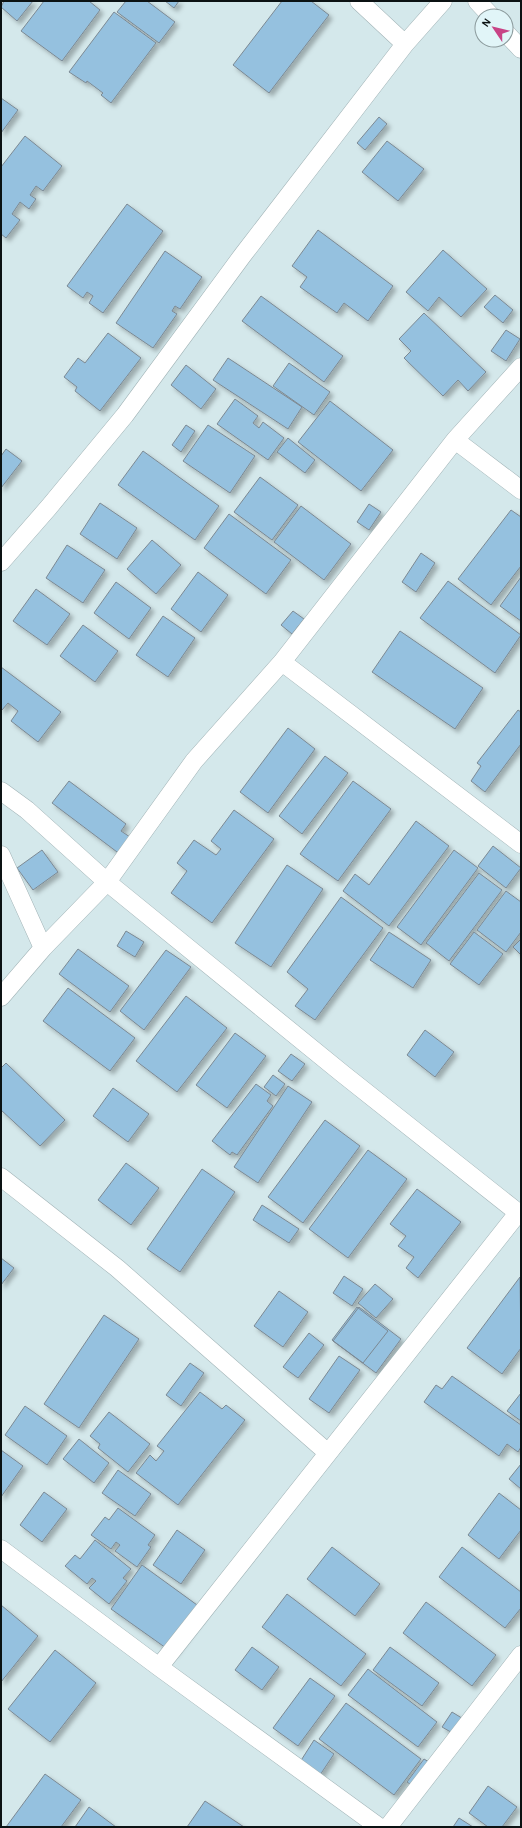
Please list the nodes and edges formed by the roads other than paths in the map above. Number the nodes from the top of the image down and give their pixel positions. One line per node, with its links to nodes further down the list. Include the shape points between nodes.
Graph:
1 (359, 1): 4 (street)
2 (443, 1): 4 (street)
3 (514, 42): 5 (street)
4 (405, 44): 9 (street, via 242,256 125,415)
5 (521, 49)
6 (521, 367): 7 (street)
7 (455, 440): 8 (street); 10 (street)
8 (521, 490)
9 (1, 562)
10 (282, 662): 12 (street); 14 (street, via 194,762)
11 (1, 791): 14 (street, via 27,810)
12 (521, 844)
13 (1, 856): 15 (street)
14 (107, 882): 15 (street); 18 (street)
15 (43, 948): 16 (street)
16 (1, 997)
17 (1, 1177): 19 (street, via 117,1268)
18 (520, 1214): 19 (street)
19 (328, 1453): 22 (street)
20 (1, 1549): 22 (street)
21 (521, 1656): 24 (street)
22 (159, 1667): 23 (street)
23 (379, 1827)
24 (388, 1827)

